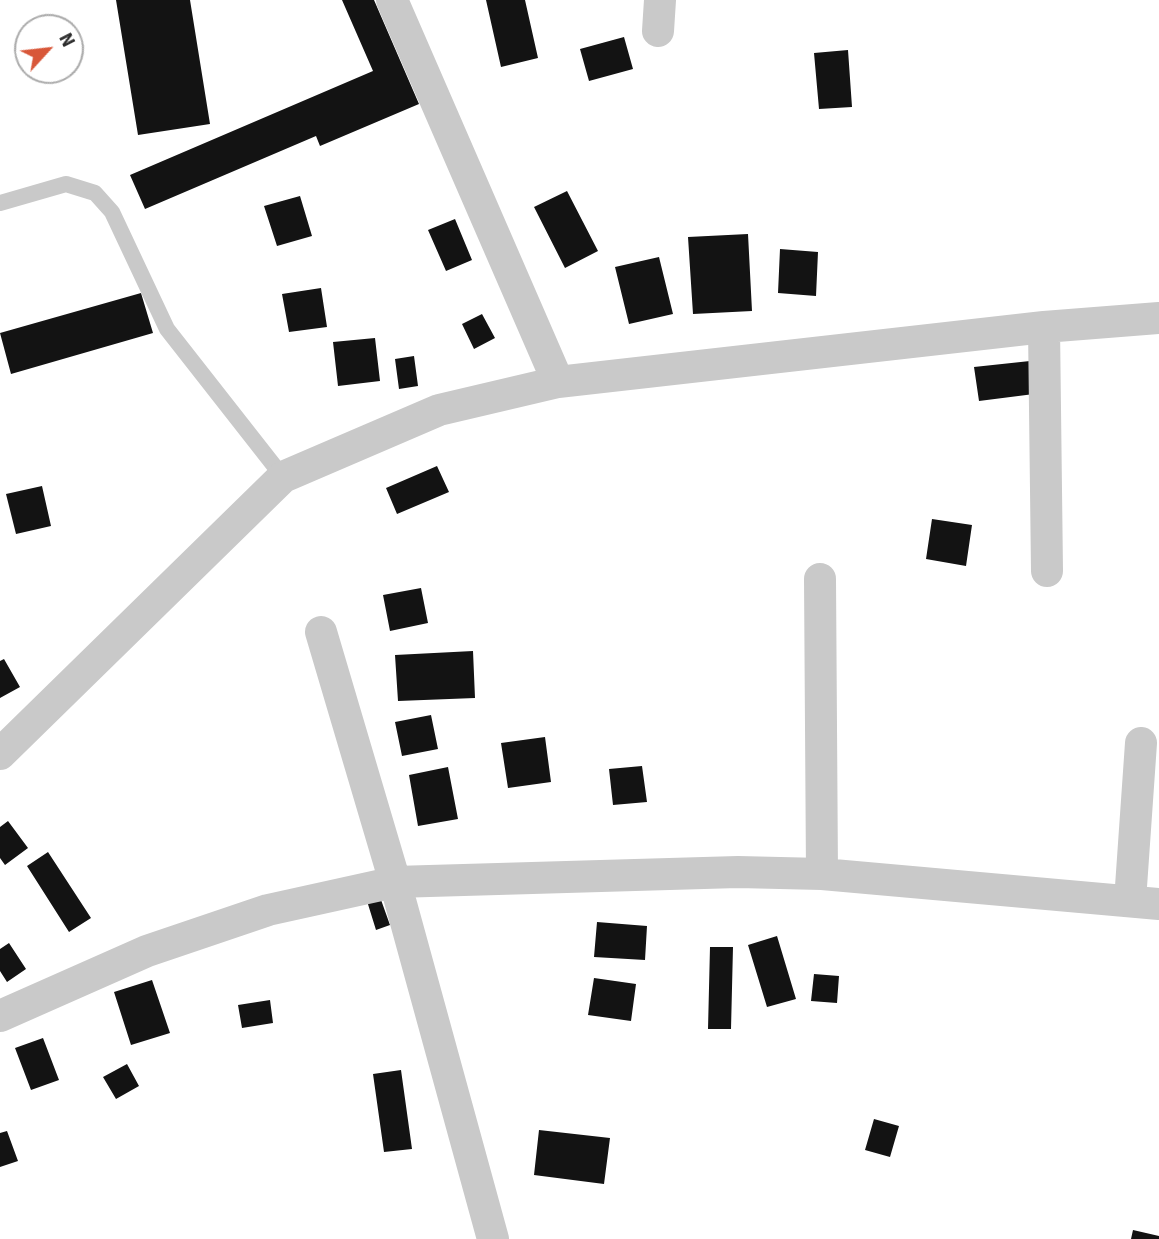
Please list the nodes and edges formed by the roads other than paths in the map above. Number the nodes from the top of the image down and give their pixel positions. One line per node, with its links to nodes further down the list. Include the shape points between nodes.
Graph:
1 (392, 0): 5 (street)
2 (0, 203): 6 (lane, via 66,184 95,193 113,212 167,329)
3 (1159, 318): 4 (street)
4 (1044, 327): 5 (street); 7 (street)
5 (558, 382): 6 (street, via 439,410)
6 (283, 477): 11 (street)
7 (1047, 571)
8 (820, 579): 12 (street)
9 (321, 632): 13 (street)
10 (1141, 743): 14 (street)
11 (0, 754)
12 (822, 874): 13 (street, via 738,872); 14 (street)
13 (395, 882): 15 (street, via 256,914 146,951); 16 (street)
14 (1145, 902)
15 (0, 1016)
16 (492, 1239)

